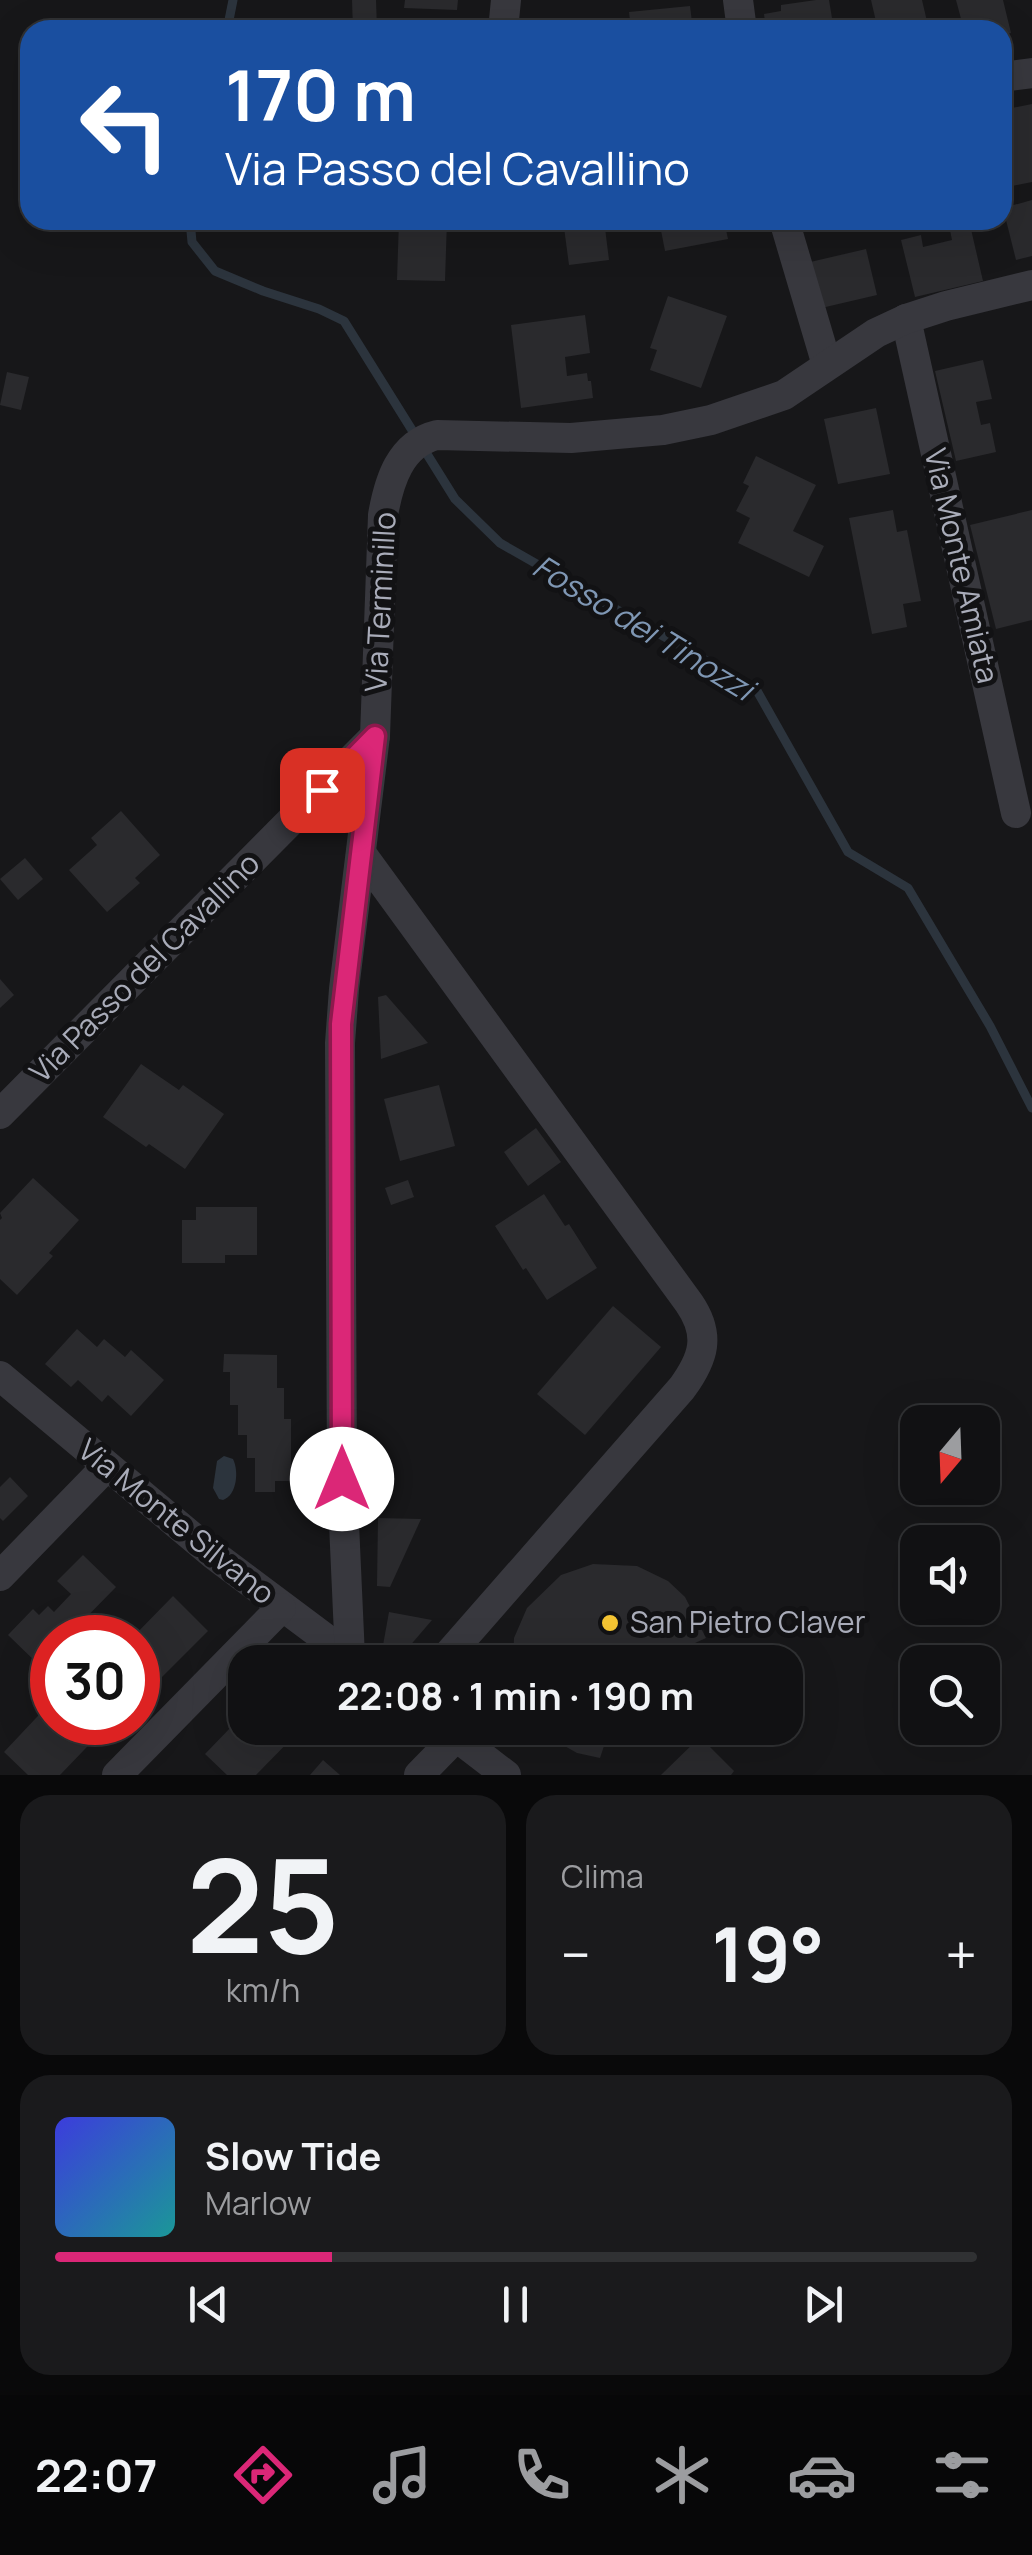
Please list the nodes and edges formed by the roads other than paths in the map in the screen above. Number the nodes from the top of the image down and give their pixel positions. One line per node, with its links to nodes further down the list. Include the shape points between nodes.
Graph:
1 (787, 230): 4 (street)
2 (1032, 285): 3 (street, Via Terminillo)
3 (906, 319): 4 (street, Via Terminillo); 6 (street, Via Monte Amiata)
4 (828, 365): 5 (street, Via Terminillo, via 772,400 679,428 571,438 453,434 419,444 393,476 383,515)
5 (375, 736): 7 (street, Via Terminillo); 8 (street, Via Passo del Cavallino)
6 (1016, 813)
7 (360, 852): 14 (street, Via Terminillo, via 340,1063 342,1479); 15 (street, via 689,1302 703,1338 700,1360 682,1388)
8 (0, 1114)
9 (0, 1376): 10 (street, Via Monte Silvano)
10 (107, 1466): 11 (street); 12 (street, Via Monte Silvano)
11 (0, 1576)
12 (281, 1608): 13 (street, Via Monte Silvano); 18 (street)
13 (333, 1645)
14 (353, 1645)
15 (457, 1645)
16 (441, 1745): 19 (street)
17 (468, 1745): 20 (street)
18 (117, 1775)
19 (419, 1775)
20 (506, 1775)

